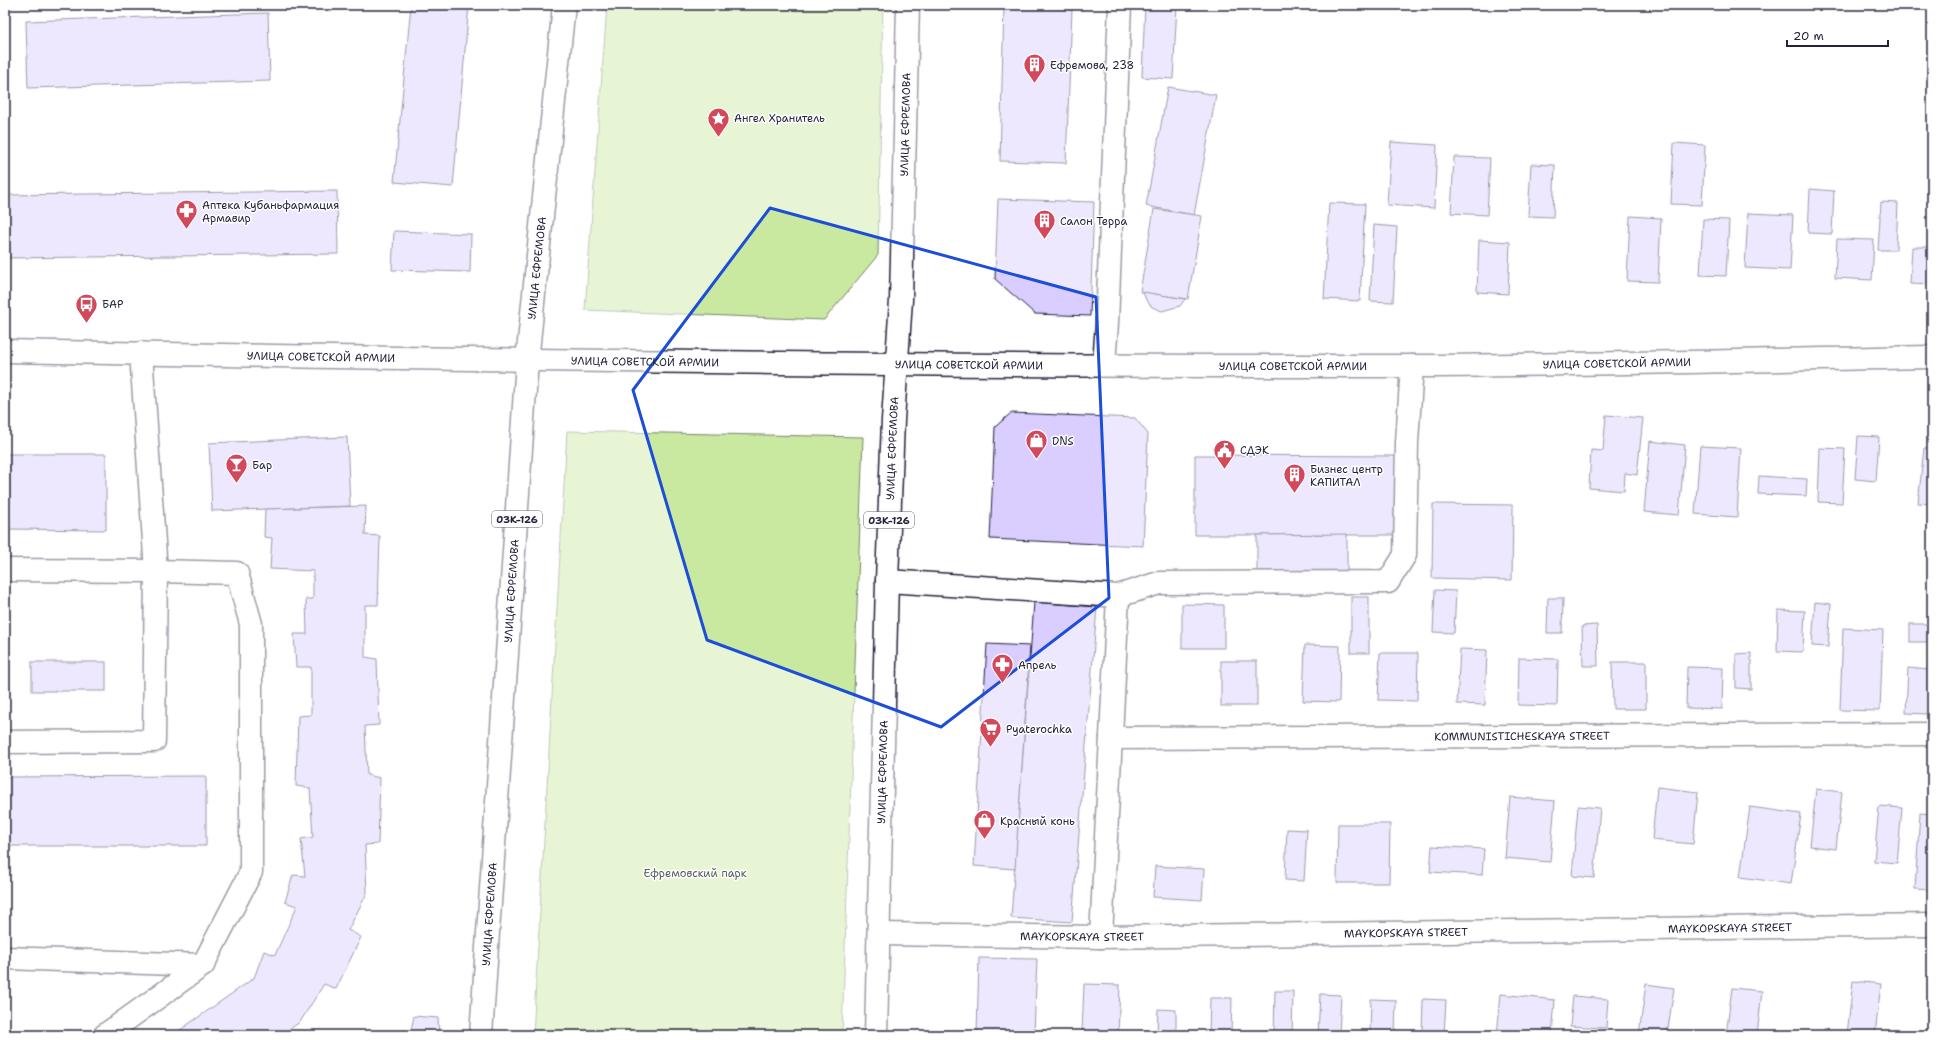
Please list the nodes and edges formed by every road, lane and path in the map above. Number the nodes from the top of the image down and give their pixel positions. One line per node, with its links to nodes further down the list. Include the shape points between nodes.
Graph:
1 (564, 5): 7 (main road, УЛИЦА ЕФРЕМОВА / 03К-126)
2 (908, 5): 8 (main road, УЛИЦА ЕФРЕМОВА / 03К-126)
3 (1120, 5): 9 (main road)
4 (5, 351): 5 (main road, УЛИЦА СОВЕТСКОЙ АРМИИ)
5 (141, 353): 7 (main road, УЛИЦА СОВЕТСКОЙ АРМИИ); 12 (main road)
6 (1932, 357): 10 (main road, УЛИЦА СОВЕТСКОЙ АРМИИ)
7 (527, 361): 8 (main road, УЛИЦА СОВЕТСКОЙ АРМИИ); 24 (main road, УЛИЦА ЕФРЕМОВА / 03К-126)
8 (898, 364): 9 (main road, УЛИЦА СОВЕТСКОЙ АРМИИ); 13 (main road, УЛИЦА ЕФРЕМОВА / 03К-126, via 893,420)
9 (1104, 364): 10 (main road, УЛИЦА СОВЕТСКОЙ АРМИИ)
10 (1412, 366): 14 (main road, via 1405,555 1388,582 1159,583)
11 (5, 570): 12 (main road)
12 (156, 571): 17 (main road, via 154,741); 22 (main road, via 237,573 251,624 251,872)
13 (887, 580): 14 (main road); 19 (main road, УЛИЦА ЕФРЕМОВА / 03К-126)
14 (1118, 596): 16 (main road)
15 (1932, 734): 16 (main road, KOMMUNISTICHESKAYA STREET)
16 (1111, 738): 20 (main road)
17 (5, 742)
18 (1932, 925): 20 (main road, MAYKOPSKAYA STREET)
19 (879, 934): 20 (main road, MAYKOPSKAYA STREET); 25 (main road, УЛИЦА ЕФРЕМОВА / 03К-126)
20 (1101, 937)
21 (5, 958): 22 (main road)
22 (203, 965): 23 (main road)
23 (105, 1035)
24 (481, 1035)
25 (876, 1035)

